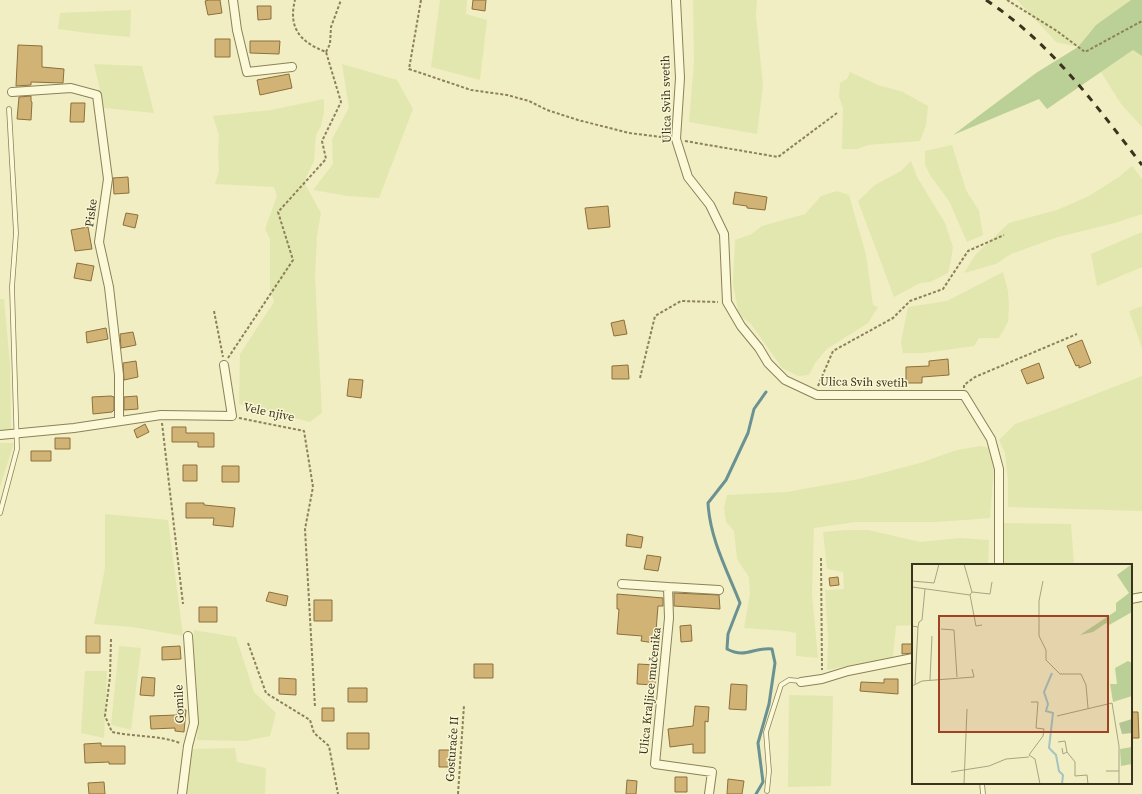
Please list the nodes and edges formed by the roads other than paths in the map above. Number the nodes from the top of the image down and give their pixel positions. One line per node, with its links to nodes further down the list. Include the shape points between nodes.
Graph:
1 (233, 0): 3 (street, via 247,72)
2 (676, 0): 11 (street, Ulica Svih svetih, via 680,78 676,140 688,176 710,205 724,234 727,302 768,363 784,380 817,395 964,395 991,439 999,469)
3 (292, 67)
4 (12, 92): 7 (street, Piske, via 72,88 97,95 108,179 99,242 108,287 117,360)
5 (9, 109): 8 (lane, via 16,233 12,287)
6 (224, 365): 7 (street, Vele njive, via 232,416 161,415)
7 (119, 420): 8 (street, Vele njive)
8 (16, 434): 9 (street, Vele njive); 10 (lane, via 17,449)
9 (0, 435)
10 (0, 513)
11 (999, 564)
12 (622, 584): 13 (street)
13 (668, 587): 14 (street); 23 (street, Ulica Kraljice mučenika, via 669,618 655,764 712,772)
14 (719, 590)
15 (1142, 597): 16 (street)
16 (1132, 599)
17 (188, 636): 22 (street, Gomile, via 194,723 188,746)
18 (912, 658): 19 (street)
19 (801, 682): 21 (lane, via 785,682 781,685 776,698 766,732 769,771)
20 (982, 784): 24 (lane)
21 (767, 791)
22 (182, 794)
23 (709, 794)
24 (983, 794)

